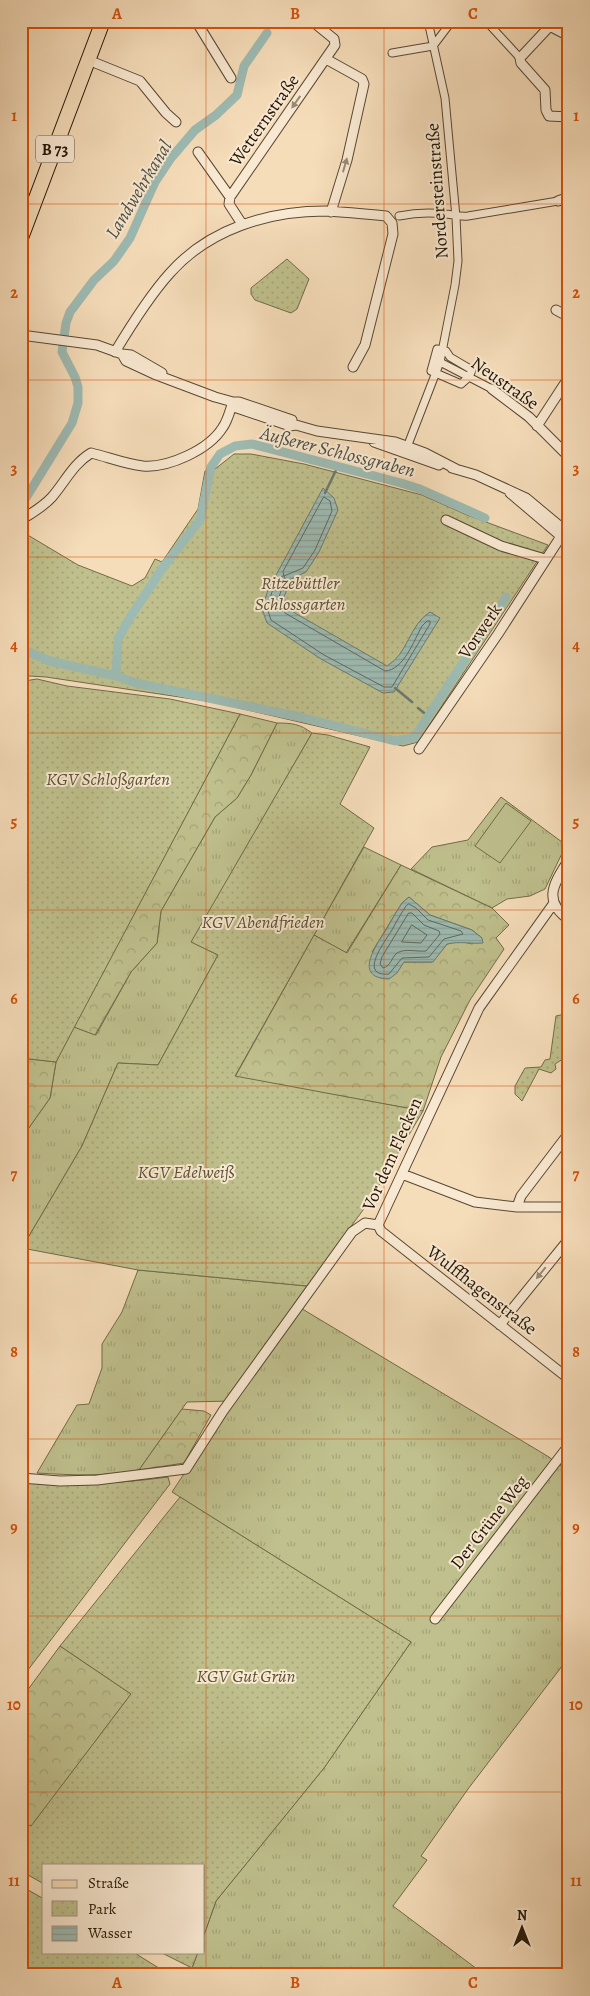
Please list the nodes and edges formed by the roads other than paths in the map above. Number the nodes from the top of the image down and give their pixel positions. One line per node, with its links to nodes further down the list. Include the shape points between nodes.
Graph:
1 (102, 21): 13 (main road, B 73)
2 (196, 21): 15 (street)
3 (312, 21): 14 (street, Wetternstraße, via 334,39 335,45)
4 (428, 21): 10 (street, Nordersteinstraße)
5 (452, 21): 10 (street)
6 (486, 21): 12 (street)
7 (540, 21): 8 (street)
8 (549, 27): 9 (street); 12 (street)
9 (569, 36)
10 (433, 46): 11 (street); 23 (street, Nordersteinstraße, via 445,98)
11 (392, 52)
12 (520, 58): 16 (street, via 545,90 549,116)
13 (88, 60): 17 (street, via 140,81); 26 (main road, B 73)
14 (325, 60): 19 (street, Wetternstraße, one-way to 19); 22 (street, one-way to 14, via 363,90 362,79)
15 (231, 78)
16 (569, 117)
17 (176, 122)
18 (198, 152): 19 (street)
19 (230, 197): 25 (street, via 229,204)
20 (569, 198): 21 (street)
21 (558, 201): 23 (street)
22 (331, 212): 24 (street); 25 (street, via 272,216)
23 (456, 217): 24 (street, via 412,214); 30 (street, Nordersteinstraße, via 456,277)
24 (395, 218): 33 (street, via 365,345)
25 (242, 224): 31 (street, via 202,245 173,270 132,325)
26 (21, 238)
27 (556, 310): 28 (street)
28 (569, 317)
29 (21, 335): 31 (street, via 90,343)
30 (442, 352): 32 (street, Nordersteinstraße); 34 (street, via 437,349 431,371); 35 (street, via 446,351 472,370)
31 (119, 353): 38 (street, via 154,374)
32 (440, 362): 34 (street, Nordersteinstraße); 35 (street, Neustraße)
33 (354, 367)
34 (436, 373): 35 (street, via 461,384); 40 (street, Nordersteinstraße)
35 (469, 377): 37 (street, Neustraße)
36 (569, 377): 39 (street)
37 (492, 389): 39 (street, Neustraße)
38 (232, 402): 42 (street, via 223,428 199,450 176,461 151,466 91,453 72,469 46,503); 44 (street, via 265,410 317,431 370,439 395,451 456,469 507,489)
39 (537, 426): 41 (street, Neustraße)
40 (408, 442)
41 (569, 457)
42 (24, 518)
43 (446, 520): 46 (street, via 500,546)
44 (565, 533): 45 (street); 46 (street, Vorwerk)
45 (569, 543)
46 (545, 559): 47 (street, Vorwerk)
47 (419, 749)
48 (569, 859): 49 (street, via 555,882)
49 (554, 902): 50 (street); 52 (street, Vor dem Flecken, via 479,1008)
50 (569, 920)
51 (569, 1133): 53 (street)
52 (402, 1174): 53 (street, via 476,1202); 55 (street, Vor dem Flecken)
53 (517, 1207): 54 (street)
54 (569, 1207)
55 (378, 1225): 59 (street, Wulffhagenstraße, via 380,1230); 62 (street, Vor dem Flecken, via 365,1223 352,1232 223,1411 186,1469 97,1480)
56 (569, 1239): 57 (street, one-way to 57)
57 (514, 1308)
58 (506, 1317): 59 (street)
59 (500, 1325): 60 (street, Wulffhagenstraße)
60 (569, 1379)
61 (569, 1445): 63 (street, Der Grüne Weg)
62 (21, 1478)
63 (435, 1619)

